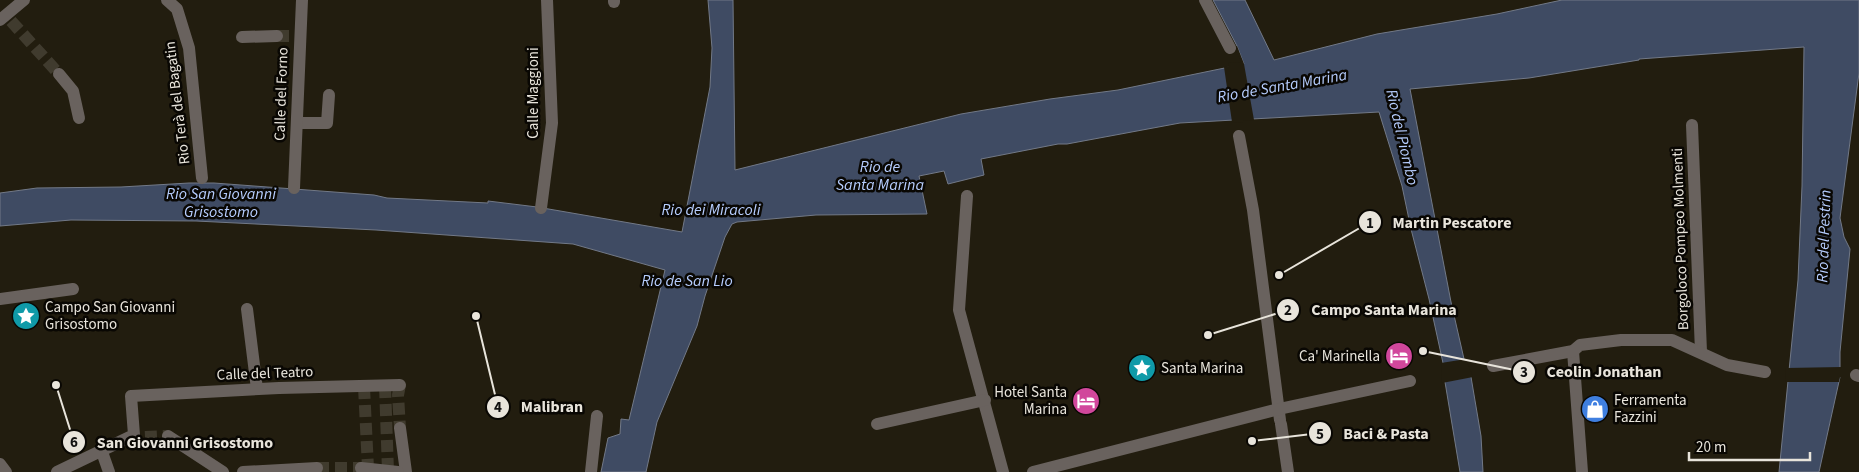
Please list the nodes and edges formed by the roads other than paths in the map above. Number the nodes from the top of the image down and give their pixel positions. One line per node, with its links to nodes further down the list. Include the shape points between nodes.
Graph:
1 (24, 0): 6 (street)
2 (168, 0): 16 (street, Rio Terà del Bagatin, via 177,9 189,48)
3 (302, 0): 13 (street, Calle del Forno, via 297,36)
4 (547, 0): 19 (street, Calle Maggioni, via 552,123)
5 (1205, 0): 9 (street)
6 (6, 19)
7 (277, 36): 8 (street)
8 (242, 37)
9 (1230, 48)
10 (59, 74): 12 (street, via 73,91)
11 (329, 95): 13 (street, via 327,123)
12 (80, 118)
13 (297, 123): 17 (street, Calle del Forno)
14 (1692, 125): 24 (street, Borgoloco Pompeo Molmenti)
15 (1239, 136): 32 (street, via 1262,257)
16 (202, 178)
17 (294, 188)
18 (967, 196): 30 (street, via 959,310)
19 (541, 208)
20 (73, 289): 21 (street)
21 (0, 299)
22 (247, 308): 29 (street)
23 (1573, 351): 24 (street, Borgoloco Pompeo Molmenti, via 1580,345 1620,340 1672,340); 25 (street); 51 (street)
24 (1701, 352): 26 (street, Borgoloco Pompeo Molmenti, via 1726,365)
25 (1493, 366)
26 (1765, 372)
27 (1410, 381): 32 (street, via 1296,405)
28 (400, 385): 29 (street, Calle del Teatro)
29 (257, 390): 36 (street, Calle del Teatro, via 131,396 140,436)
30 (986, 404): 33 (street); 48 (street)
31 (597, 416): 47 (street)
32 (1280, 418): 49 (street); 50 (street)
33 (877, 424)
34 (400, 428): 46 (street)
35 (168, 436): 43 (street)
36 (102, 452): 41 (street); 42 (street)
37 (0, 464): 40 (street)
38 (317, 468): 44 (street)
39 (361, 468): 45 (street)
40 (6, 472)
41 (57, 472)
42 (109, 472)
43 (223, 472)
44 (243, 472)
45 (398, 472)
46 (406, 472)
47 (591, 472)
48 (1003, 472)
49 (1033, 472)
50 (1288, 472)
51 (1582, 472)

